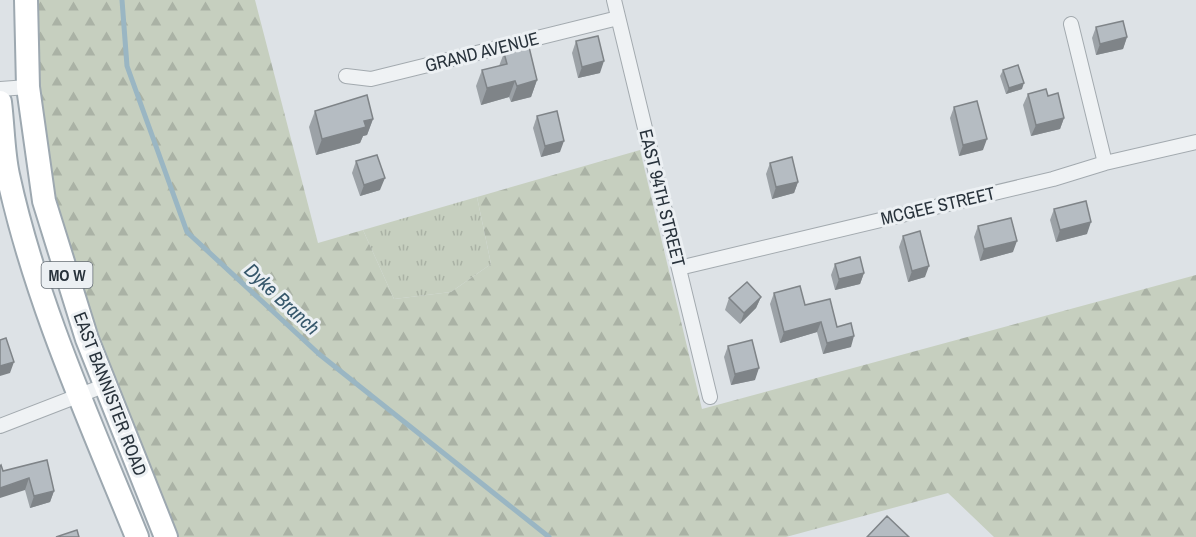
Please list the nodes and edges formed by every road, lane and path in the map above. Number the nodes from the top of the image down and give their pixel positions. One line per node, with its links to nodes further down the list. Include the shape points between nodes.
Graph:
1 (26, 0): 6 (main road, EAST BANNISTER ROAD / MO W)
2 (614, 0): 3 (street, EAST 94TH STREET)
3 (618, 18): 5 (street, GRAND AVENUE, via 371,79); 11 (street, EAST 94TH STREET)
4 (1071, 24): 10 (street)
5 (346, 76)
6 (28, 87): 7 (street); 12 (main road, EAST BANNISTER ROAD / MO W, via 44,201 87,339)
7 (0, 89)
8 (0, 102): 13 (main road, EAST BANNISTER ROAD / MO W, via 8,174 35,271)
9 (1196, 142): 10 (street, MCGEE STREET)
10 (1105, 162): 11 (street, MCGEE STREET, via 1053,179)
11 (679, 268): 14 (street, EAST 94TH STREET)
12 (106, 385): 13 (street); 17 (main road, EAST BANNISTER ROAD / MO W)
13 (79, 396): 15 (street); 16 (main road, EAST BANNISTER ROAD / MO W)
14 (710, 397)
15 (0, 426)
16 (137, 537)
17 (166, 537)

